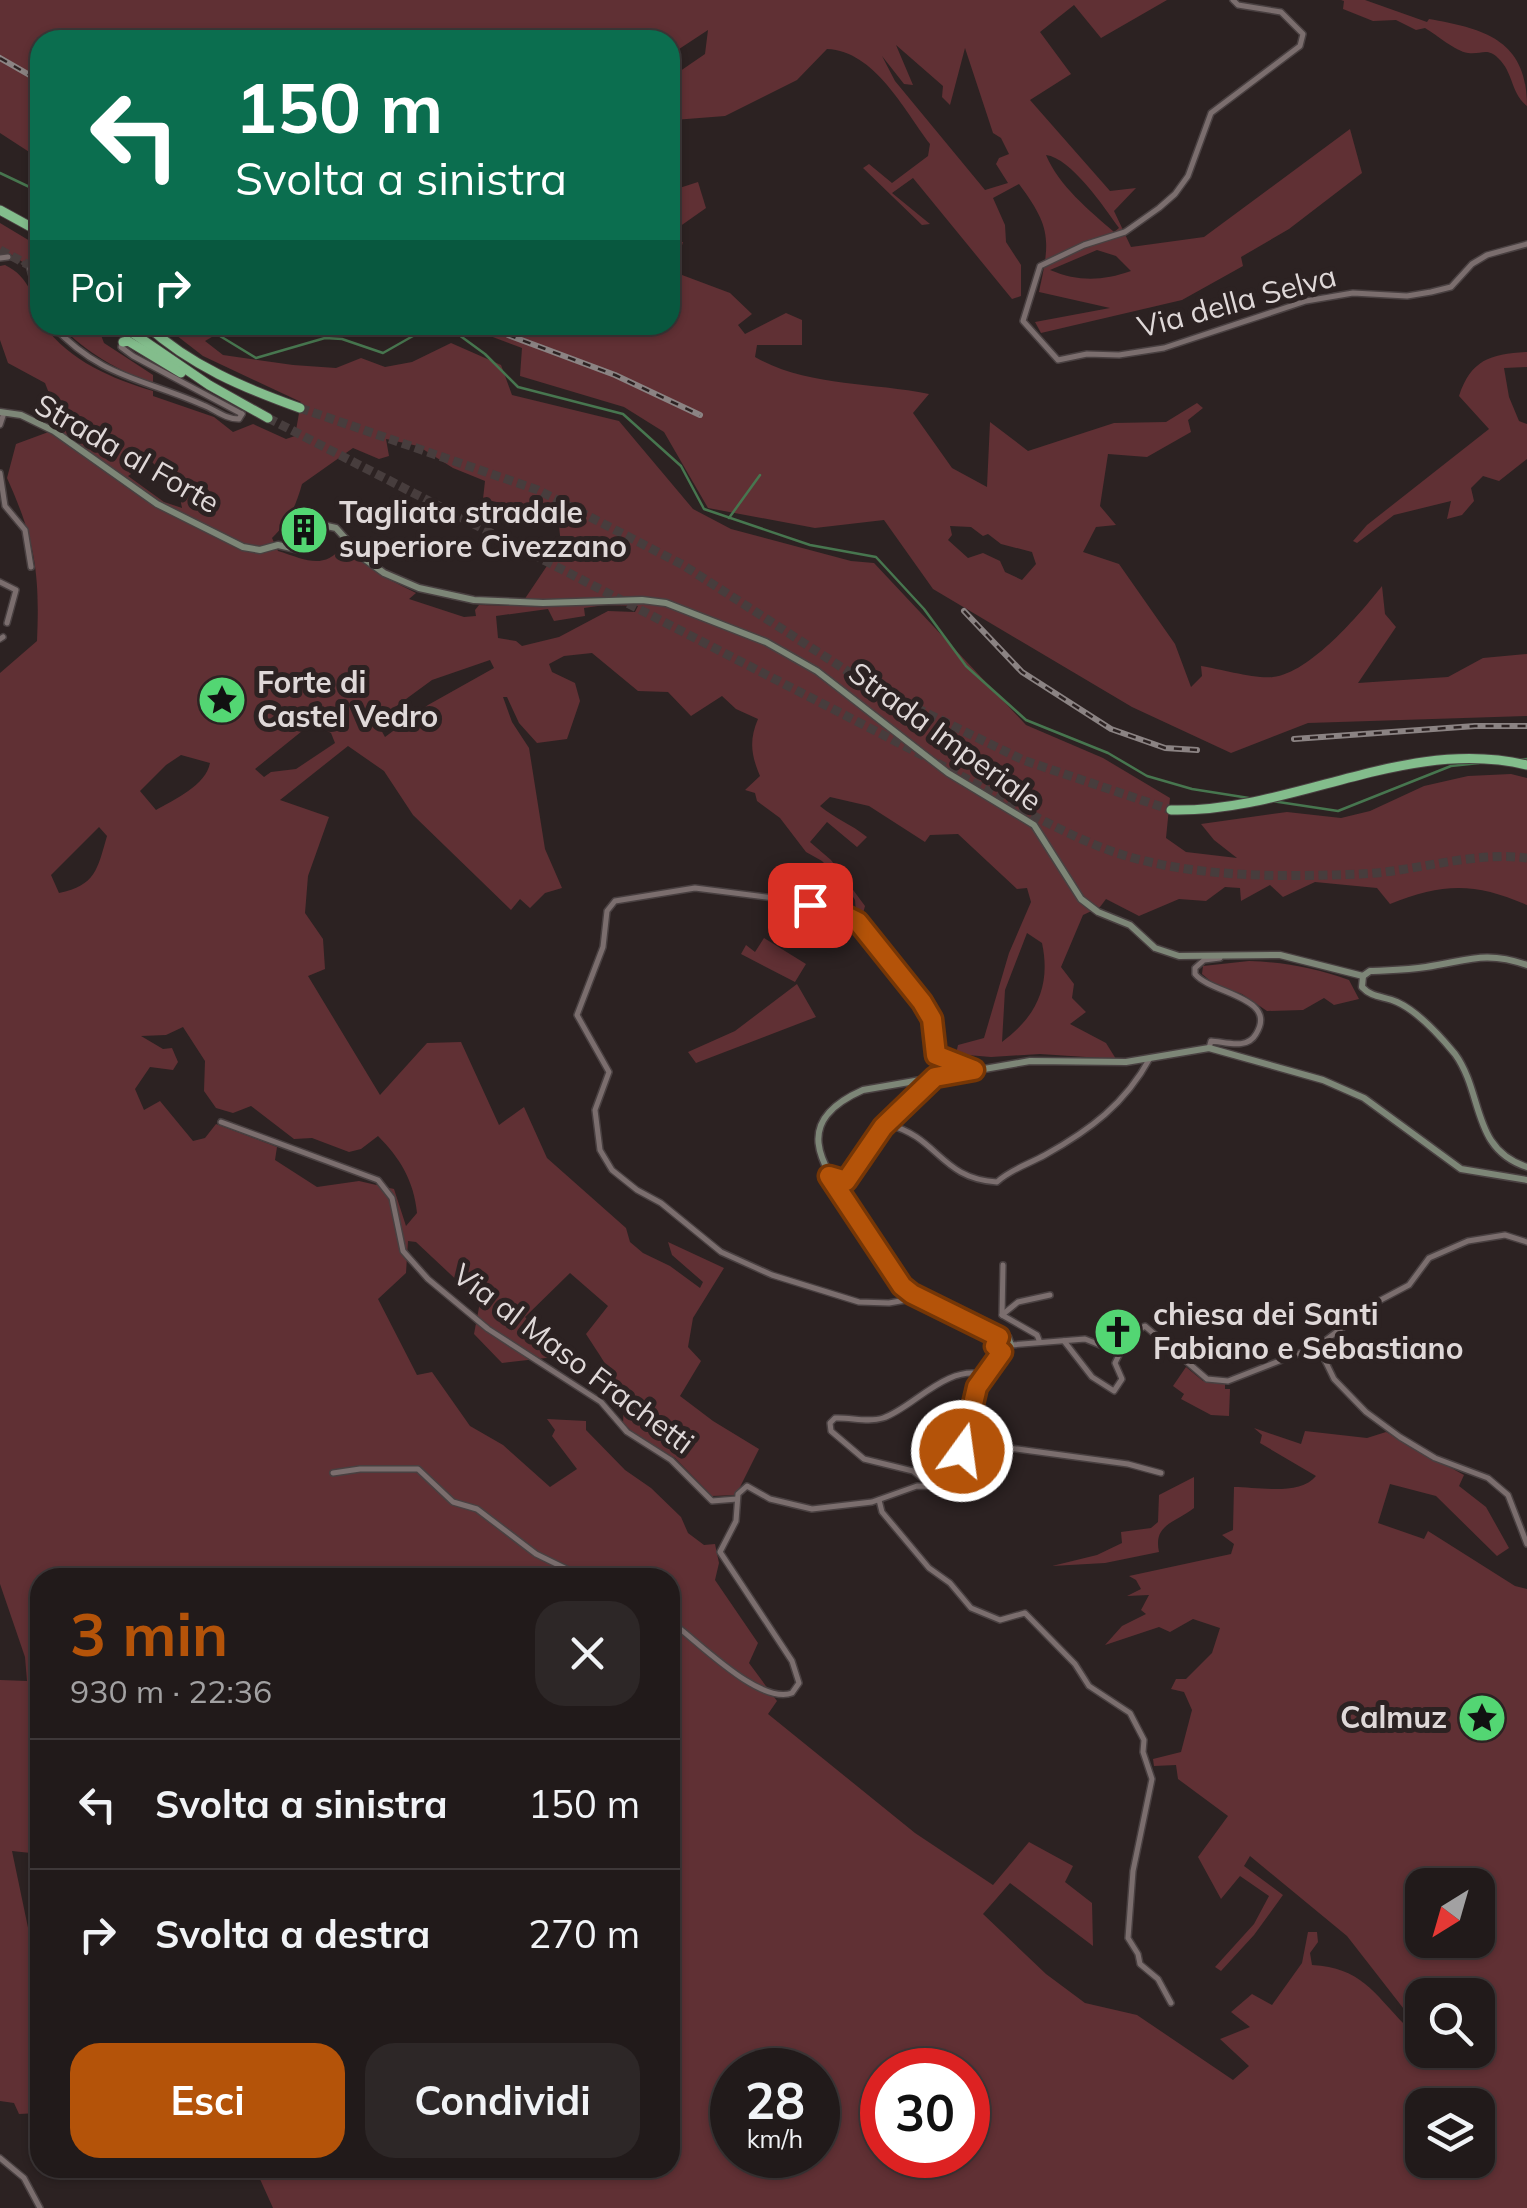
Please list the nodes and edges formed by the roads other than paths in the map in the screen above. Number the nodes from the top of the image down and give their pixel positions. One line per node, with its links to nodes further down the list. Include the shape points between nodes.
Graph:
1 (1233, 0): 4 (street, Via della Selva, via 1281,12 1303,34 1300,46 1211,113 1188,176 1159,208 1126,232 1040,266 1023,321 1058,360 1164,348 1306,300 1431,292 1451,287 1487,254)
2 (0, 210): 3 (highway)
3 (30, 226)
4 (1527, 244)
5 (61, 335): 8 (street, via 117,375 232,420 242,417 124,351)
6 (136, 335): 9 (highway)
7 (158, 335): 10 (highway, via 222,377)
8 (123, 342): 9 (highway)
9 (209, 385): 12 (highway)
10 (300, 408)
11 (2, 412): 13 (street); 15 (street, Strada al Forte, via 54,431 157,504 250,550 296,549 319,530)
12 (268, 418)
13 (0, 425)
14 (0, 473): 16 (street, via 6,506 25,530)
15 (336, 528): 21 (street, Strada Imperiale, via 384,573 449,596 544,603 642,600 766,642 816,671 948,773 1034,824 1081,899 1098,912 1179,956)
16 (31, 567)
17 (0, 582): 18 (street, via 16,590)
18 (6, 624)
19 (1527, 766): 20 (highway, via 1484,758 1426,759 1264,802)
20 (1171, 810)
21 (1235, 954): 23 (street, Strada Imperiale, via 1305,959); 24 (street, via 1204,960 1195,974 1258,1008 1258,1032 1250,1042 1211,1041)
22 (1527, 965): 23 (street, via 1482,956)
23 (1362, 976): 30 (street, via 1369,994 1408,1008 1457,1057 1496,1150)
24 (1209, 1048): 25 (street); 32 (street, via 1364,1098 1461,1169)
25 (1150, 1058): 26 (street, via 1044,1059); 29 (street, via 1110,1114 996,1182 961,1175 914,1133)
26 (974, 1070): 27 (street); 36 (street, via 936,1055 932,1019 914,990 858,922 838,912 695,888 615,901 607,911 578,1015 609,1072 594,1110 600,1150 612,1170 746,1265 858,1302)
27 (935, 1077): 29 (street); 31 (street, via 862,1090 834,1106 818,1141)
28 (221, 1122): 50 (street, Via al Maso Frachetti, via 378,1180 392,1198 399,1242 412,1262 488,1329 582,1386 712,1500)
29 (888, 1125): 31 (street, via 846,1181)
30 (1527, 1167)
31 (829, 1176): 36 (street, via 902,1286)
32 (1527, 1180)
33 (1527, 1242): 42 (street, via 1504,1235 1429,1258 1409,1285)
34 (1003, 1265): 37 (street)
35 (1050, 1294): 37 (street, via 1018,1302)
36 (917, 1298): 38 (street)
37 (1002, 1315): 39 (street)
38 (999, 1337): 41 (street); 43 (street, via 995,1346)
39 (1039, 1340): 40 (street); 41 (street)
40 (1062, 1340): 44 (street, via 1094,1340); 44 (street, via 1092,1377 1114,1391 1122,1378 1115,1364)
41 (1011, 1345): 43 (street)
42 (1318, 1346): 44 (street, via 1228,1381 1206,1380 1145,1326 1130,1334); 52 (street, via 1334,1379 1366,1412 1434,1458 1488,1478 1508,1494)
43 (1002, 1352): 45 (street)
44 (1120, 1353)
45 (984, 1375): 46 (street); 49 (street, via 936,1384 886,1418 830,1423 864,1459 913,1471)
46 (965, 1442): 47 (street); 49 (street, via 963,1484)
47 (1161, 1472)
48 (333, 1473): 53 (street, via 418,1470 453,1502 477,1510)
49 (931, 1485): 51 (street)
50 (738, 1499): 51 (street, Via al Maso Frachetti, via 747,1486 805,1509); 54 (street, via 720,1552 792,1661 798,1687 772,1695)
51 (878, 1500): 55 (street, via 929,1568 971,1608 1000,1620 1026,1612 1089,1686 1137,1725 1152,1779 1133,1871 1128,1938)
52 (1527, 1544)
53 (565, 1568)
54 (680, 1630)
55 (1171, 2003)
56 (0, 2158): 57 (street, via 24,2178)
57 (40, 2208)

